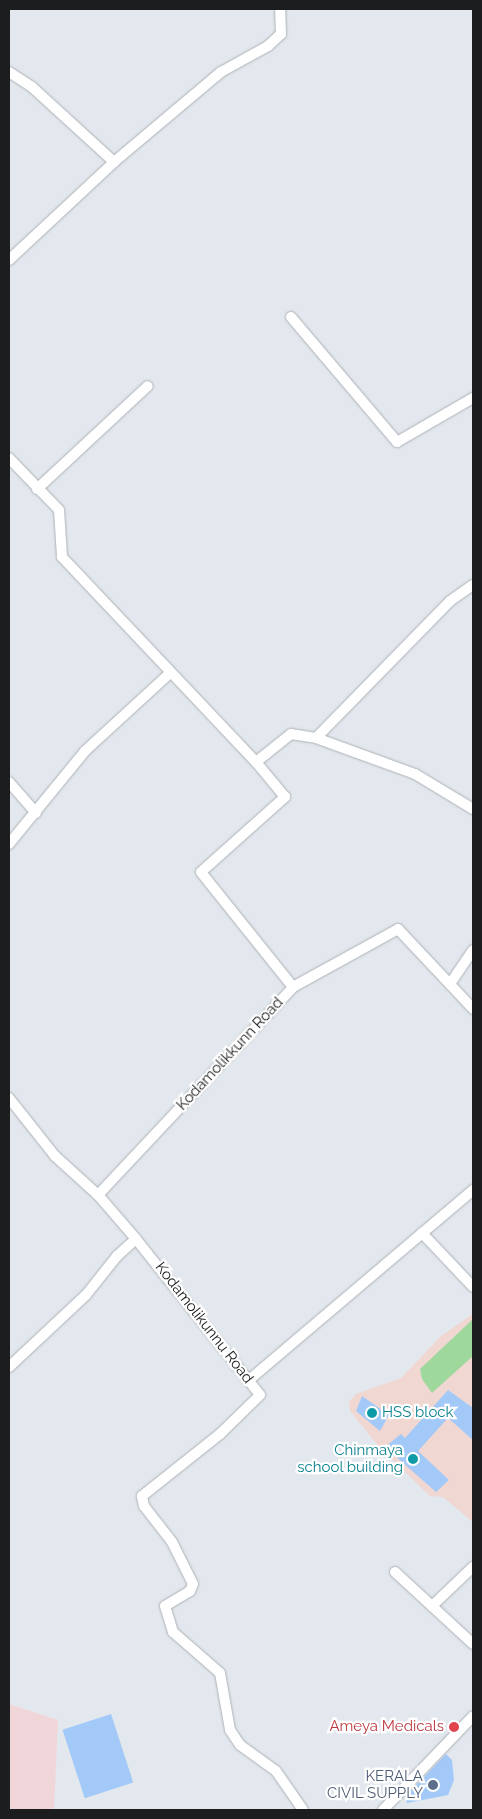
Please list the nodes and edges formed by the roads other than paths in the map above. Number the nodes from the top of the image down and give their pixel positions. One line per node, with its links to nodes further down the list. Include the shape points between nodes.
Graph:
1 (280, 9): 3 (street, via 281,34 268,46 221,72)
2 (9, 72): 3 (street, via 32,88)
3 (114, 162): 4 (street)
4 (9, 260)
5 (291, 317): 7 (street, via 397,442)
6 (148, 386): 9 (street)
7 (473, 398)
8 (11, 465): 9 (street)
9 (38, 489): 11 (street, via 59,510 62,557)
10 (473, 585): 12 (street, via 450,601)
11 (170, 672): 13 (street); 16 (street, via 85,751)
12 (316, 738): 13 (street, via 291,734); 15 (street, via 415,774)
13 (256, 762): 20 (street, Kodamolikkunn Road, via 285,797 201,872)
14 (9, 782): 16 (street)
15 (473, 809)
16 (36, 813): 17 (street)
17 (9, 844)
18 (473, 950): 19 (street)
19 (450, 984): 20 (street, via 398,929); 21 (street)
20 (293, 987): 24 (street, Kodamolikkunn Road)
21 (473, 1009)
22 (9, 1098): 24 (street, via 55,1156)
23 (473, 1190): 25 (street)
24 (98, 1195): 26 (street)
25 (422, 1233): 27 (street); 29 (street)
26 (136, 1239): 28 (street, via 117,1256 86,1295); 29 (street, Kodamolikunnu Road)
27 (473, 1287)
28 (9, 1366)
29 (249, 1380): 35 (street, Kodamolikunnu Road, via 260,1395 220,1434 142,1496 144,1506 172,1542 193,1584 190,1591 165,1606 173,1632 220,1673 230,1730 240,1744 276,1771)
30 (473, 1567): 32 (street)
31 (395, 1572): 32 (street)
32 (432, 1606): 33 (street)
33 (473, 1644)
34 (473, 1716): 36 (street)
35 (303, 1810)
36 (383, 1810)

